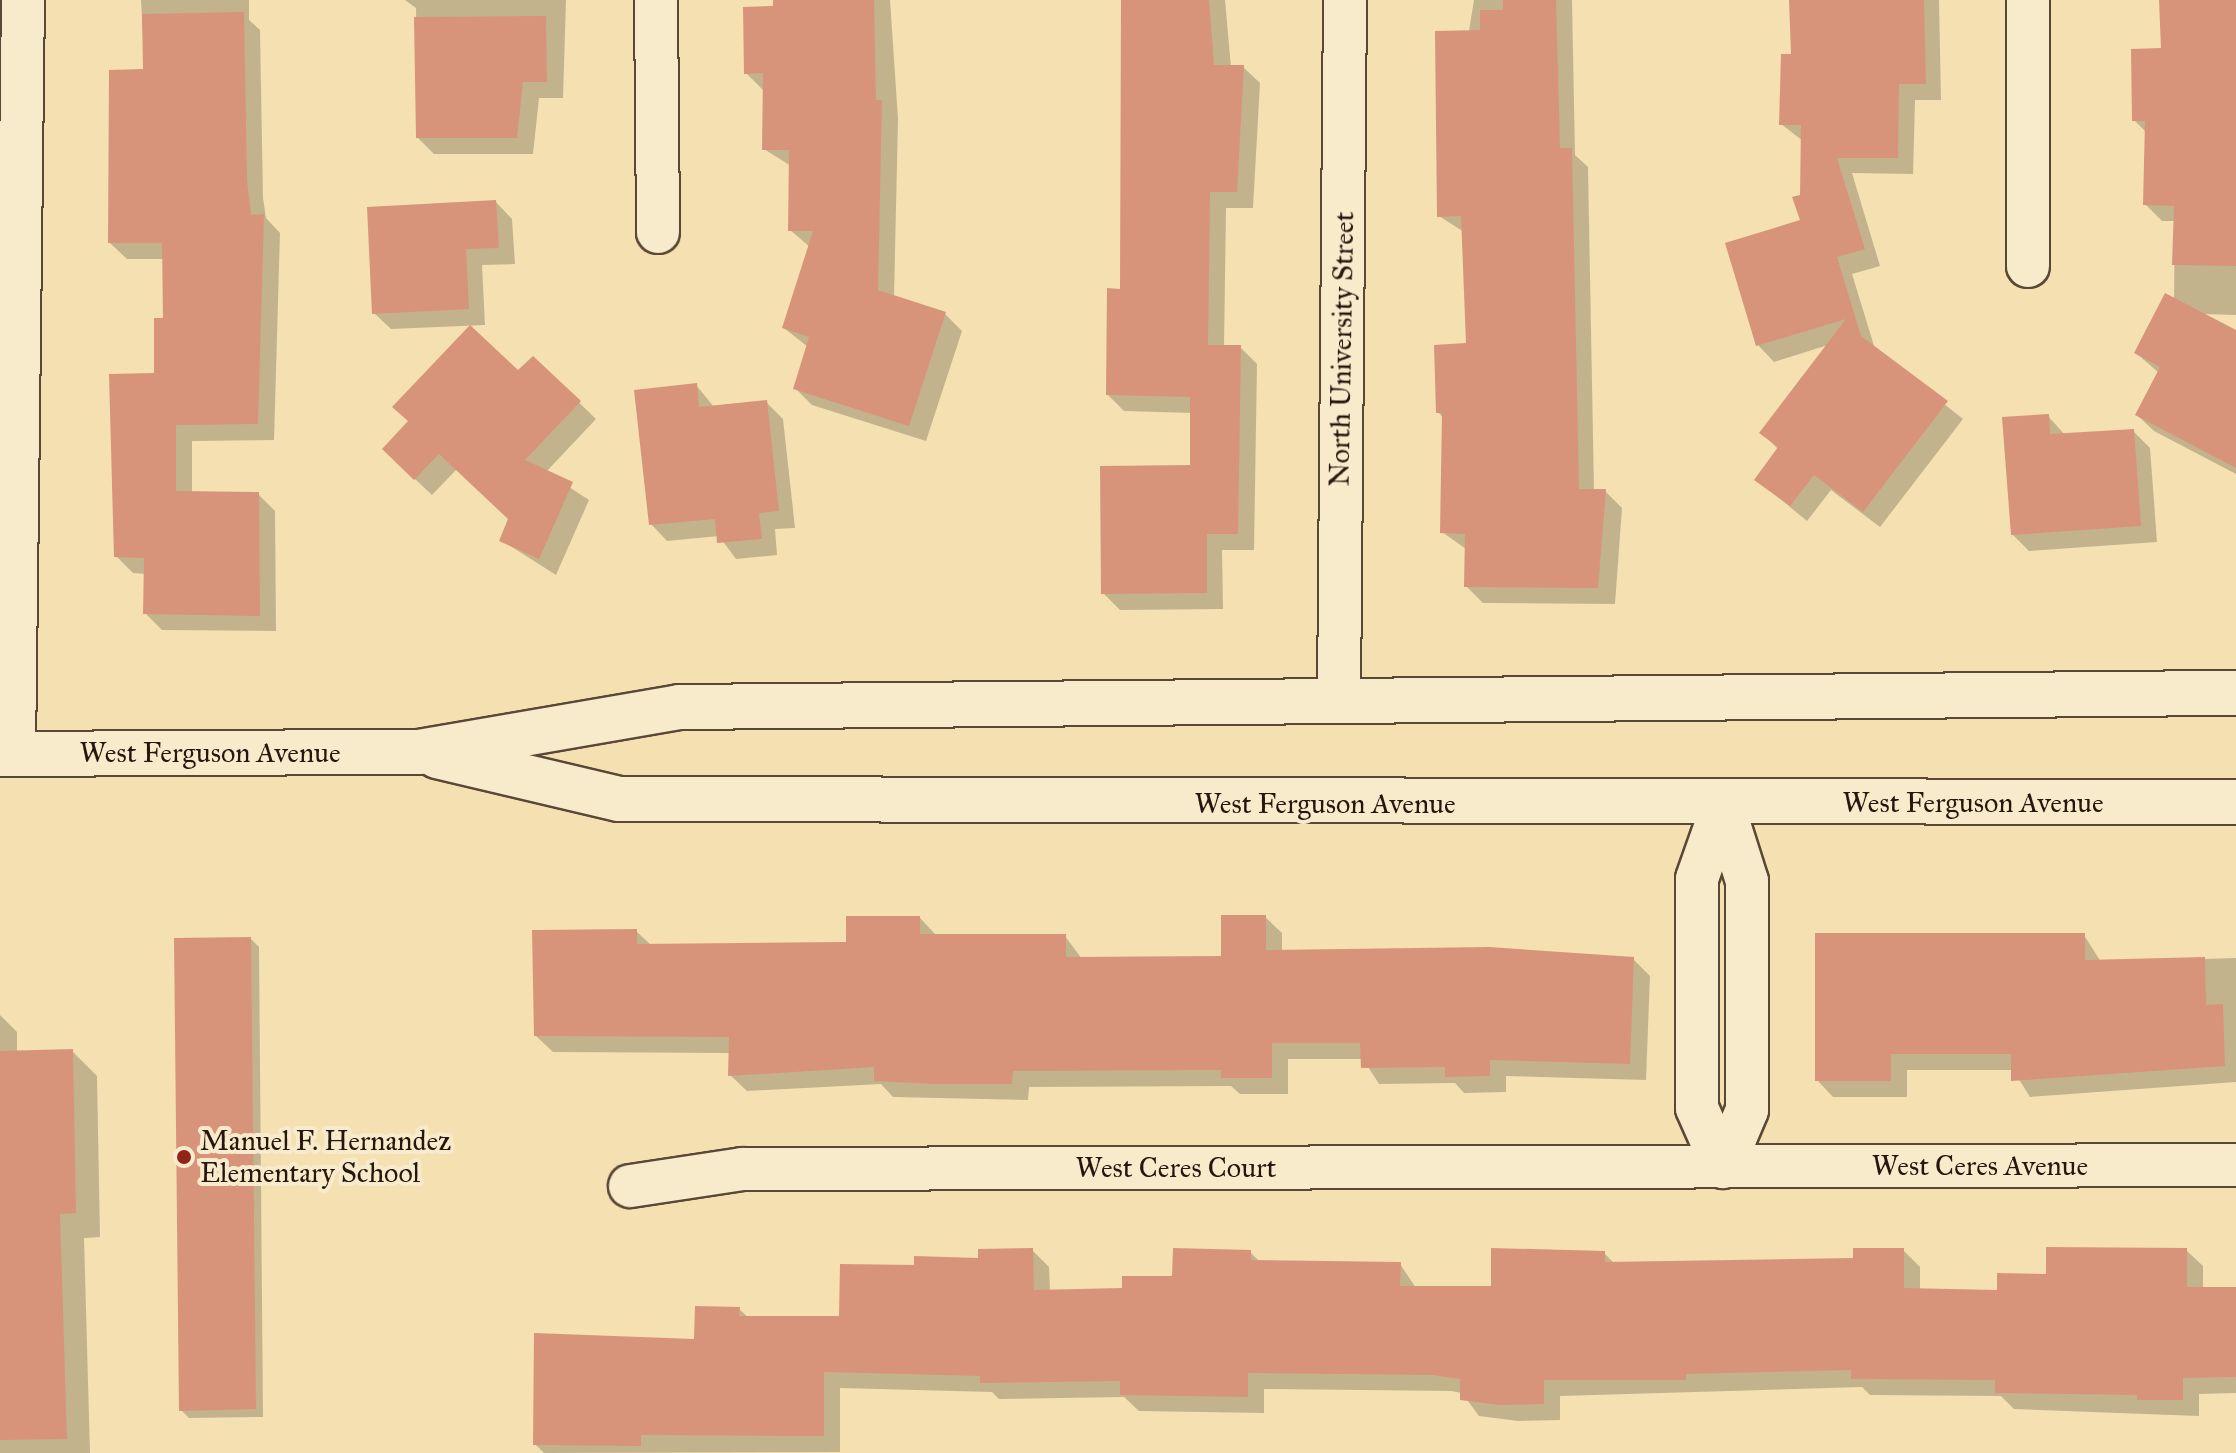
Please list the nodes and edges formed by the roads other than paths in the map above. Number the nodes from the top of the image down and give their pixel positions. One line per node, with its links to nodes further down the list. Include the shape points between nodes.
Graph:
1 (23, 0): 7 (street)
2 (656, 0): 5 (street)
3 (1345, 0): 9 (street, North University Street)
4 (2028, 0): 6 (street)
5 (658, 232)
6 (2028, 266)
7 (11, 290): 11 (street)
8 (2236, 693): 9 (street, West Ferguson Avenue)
9 (1339, 698): 10 (street, West Ferguson Avenue, via 679,707)
10 (419, 752): 11 (street, West Ferguson Avenue); 13 (street, West Ferguson Avenue, via 619,799)
11 (7, 754)
12 (2236, 802): 13 (street, West Ferguson Avenue)
13 (1723, 805): 15 (street, via 1697,879 1697,1108)
14 (2236, 1165): 15 (street, West Ceres Avenue)
15 (1723, 1167): 16 (street, West Ceres Court, via 742,1169)
16 (630, 1186)

